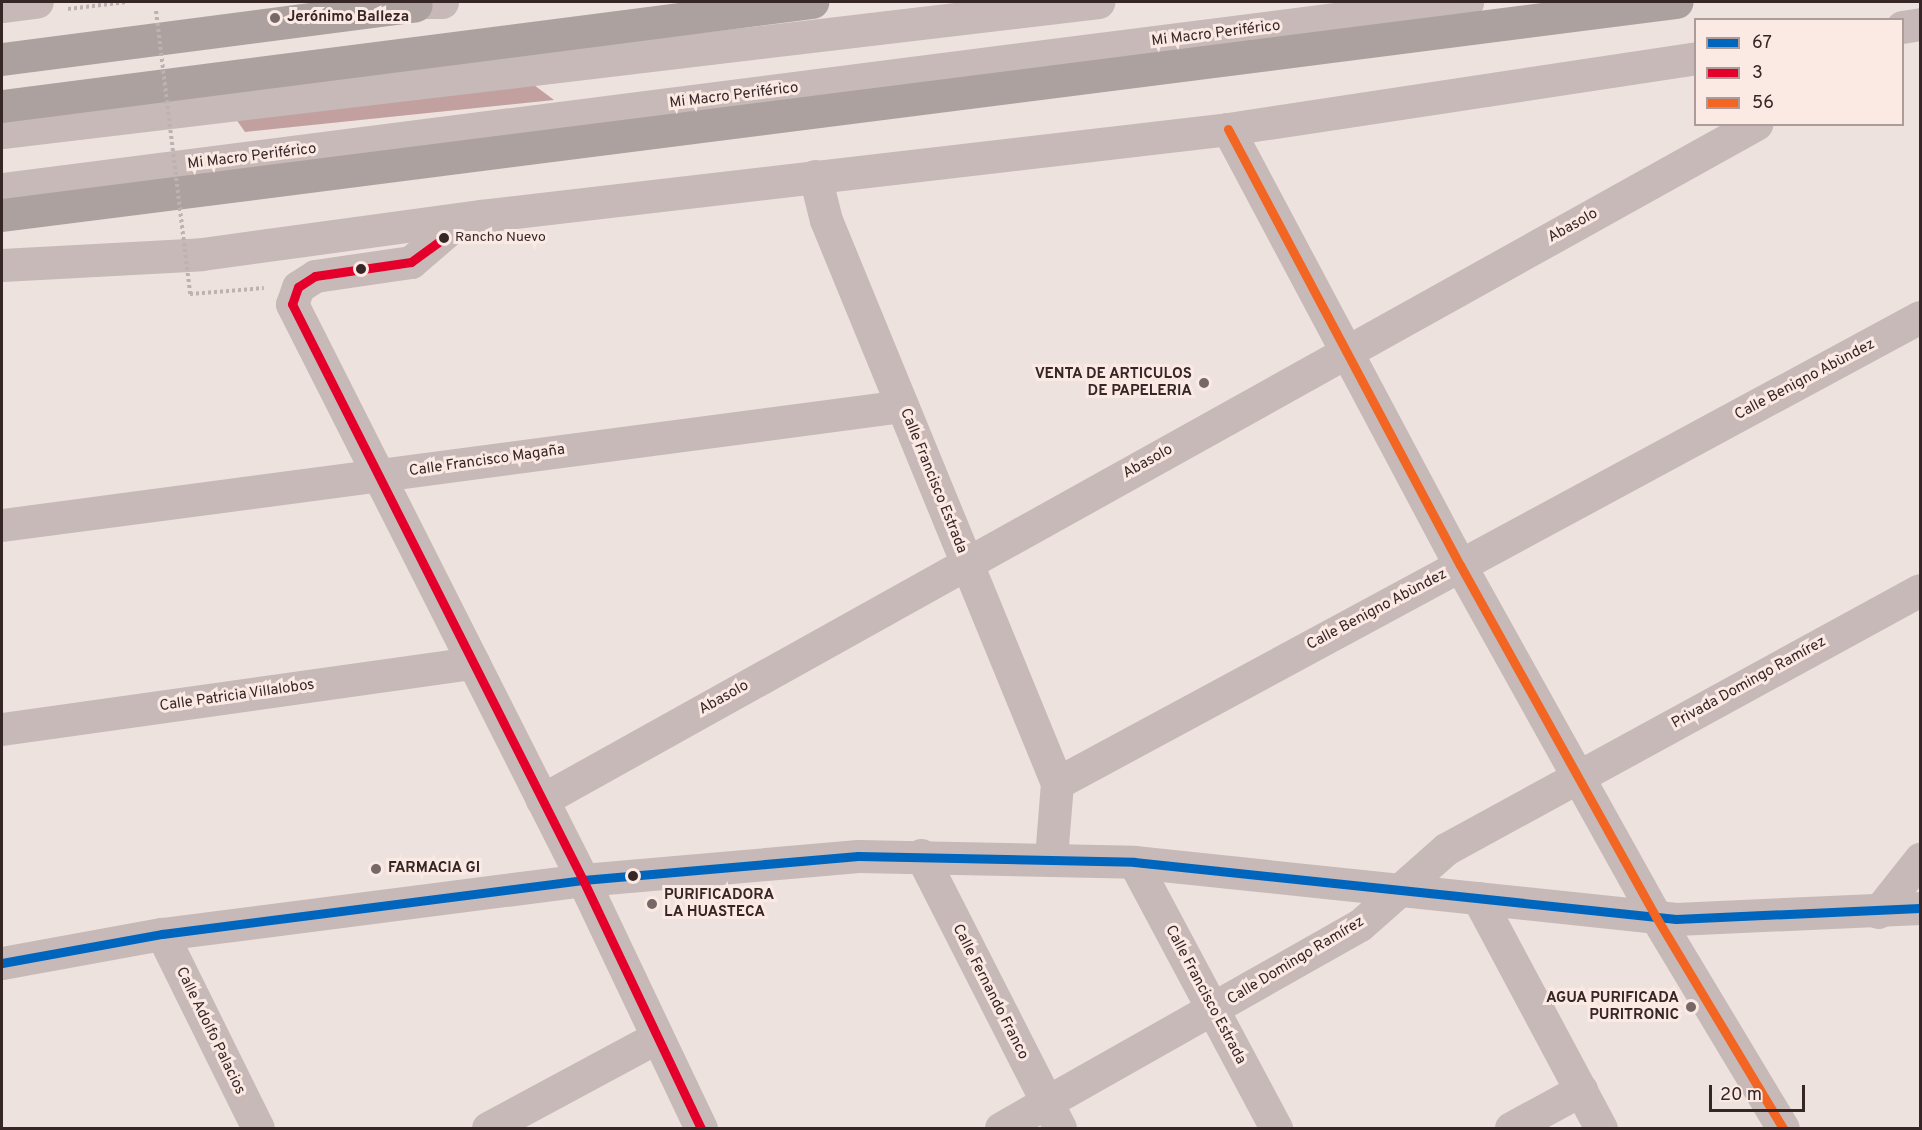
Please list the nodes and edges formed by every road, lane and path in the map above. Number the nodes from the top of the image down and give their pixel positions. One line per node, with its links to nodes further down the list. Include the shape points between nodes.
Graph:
1 (37, 2): 7 (street)
2 (812, 2): 13 (highway)
3 (1098, 2): 16 (street)
4 (1467, 2): 18 (street, Mi Macro Periférico)
5 (1677, 2): 19 (highway)
6 (424, 3): 12 (highway)
7 (2, 6)
8 (156, 11): 22 (path, bridge)
9 (1920, 24): 10 (street)
10 (1904, 27)
11 (1694, 58): 15 (street)
12 (2, 59)
13 (2, 106)
14 (1752, 126): 24 (street, Abasolo)
15 (1228, 129): 17 (street); 24 (street)
16 (2, 132)
17 (815, 176): 20 (street); 25 (street, Calle Francisco Estrada, via 826,220)
18 (2, 189)
19 (2, 215)
20 (461, 219): 21 (street, via 202,254); 26 (street, via 411,262 315,276 292,298)
21 (2, 265)
22 (190, 294)
23 (1920, 317): 29 (street, Calle Benigno Abùndez)
24 (1346, 352): 28 (street, Abasolo); 29 (street)
25 (902, 406): 26 (street, Calle Francisco Magaña); 28 (street, Calle Francisco Estrada)
26 (378, 476): 27 (street, Calle Francisco Magaña); 31 (street)
27 (2, 525)
28 (967, 563): 34 (street, Calle Francisco Estrada); 35 (street, Abasolo)
29 (1460, 566): 33 (street); 34 (street, Calle Benigno Abùndez)
30 (1920, 590): 33 (street, Privada Domingo Ramírez)
31 (473, 663): 32 (street, Calle Patricia Villalobos); 35 (street)
32 (2, 729)
33 (1578, 777): 41 (street, Calle Domingo Ramírez, via 1446,849); 45 (street)
34 (1057, 783): 37 (street)
35 (542, 800): 40 (street)
36 (921, 855): 37 (street); 40 (street); 51 (street, Calle Fernando Franco)
37 (1052, 857): 39 (street)
38 (1920, 859): 44 (street)
39 (1134, 862): 41 (street); 48 (street, Calle Francisco Estrada)
40 (583, 880): 46 (street); 49 (street)
41 (1401, 889): 42 (street); 48 (street, Calle Domingo Ramírez, via 1360,925)
42 (1478, 898): 45 (street); 50 (street)
43 (1920, 908): 44 (street)
44 (1878, 912): 45 (street)
45 (1656, 917): 59 (street)
46 (162, 934): 47 (street); 52 (street, Calle Adolfo Palacios)
47 (2, 963)
48 (1213, 1010): 51 (street, Calle Domingo Ramírez); 56 (street, Calle Francisco Estrada)
49 (657, 1037): 53 (street); 54 (street)
50 (1581, 1090): 57 (street); 58 (street)
51 (1054, 1116): 55 (street, Calle Domingo Ramírez)
52 (258, 1128)
53 (488, 1128)
54 (701, 1128)
55 (1001, 1128)
56 (1276, 1128)
57 (1511, 1128)
58 (1601, 1128)
59 (1784, 1128)

